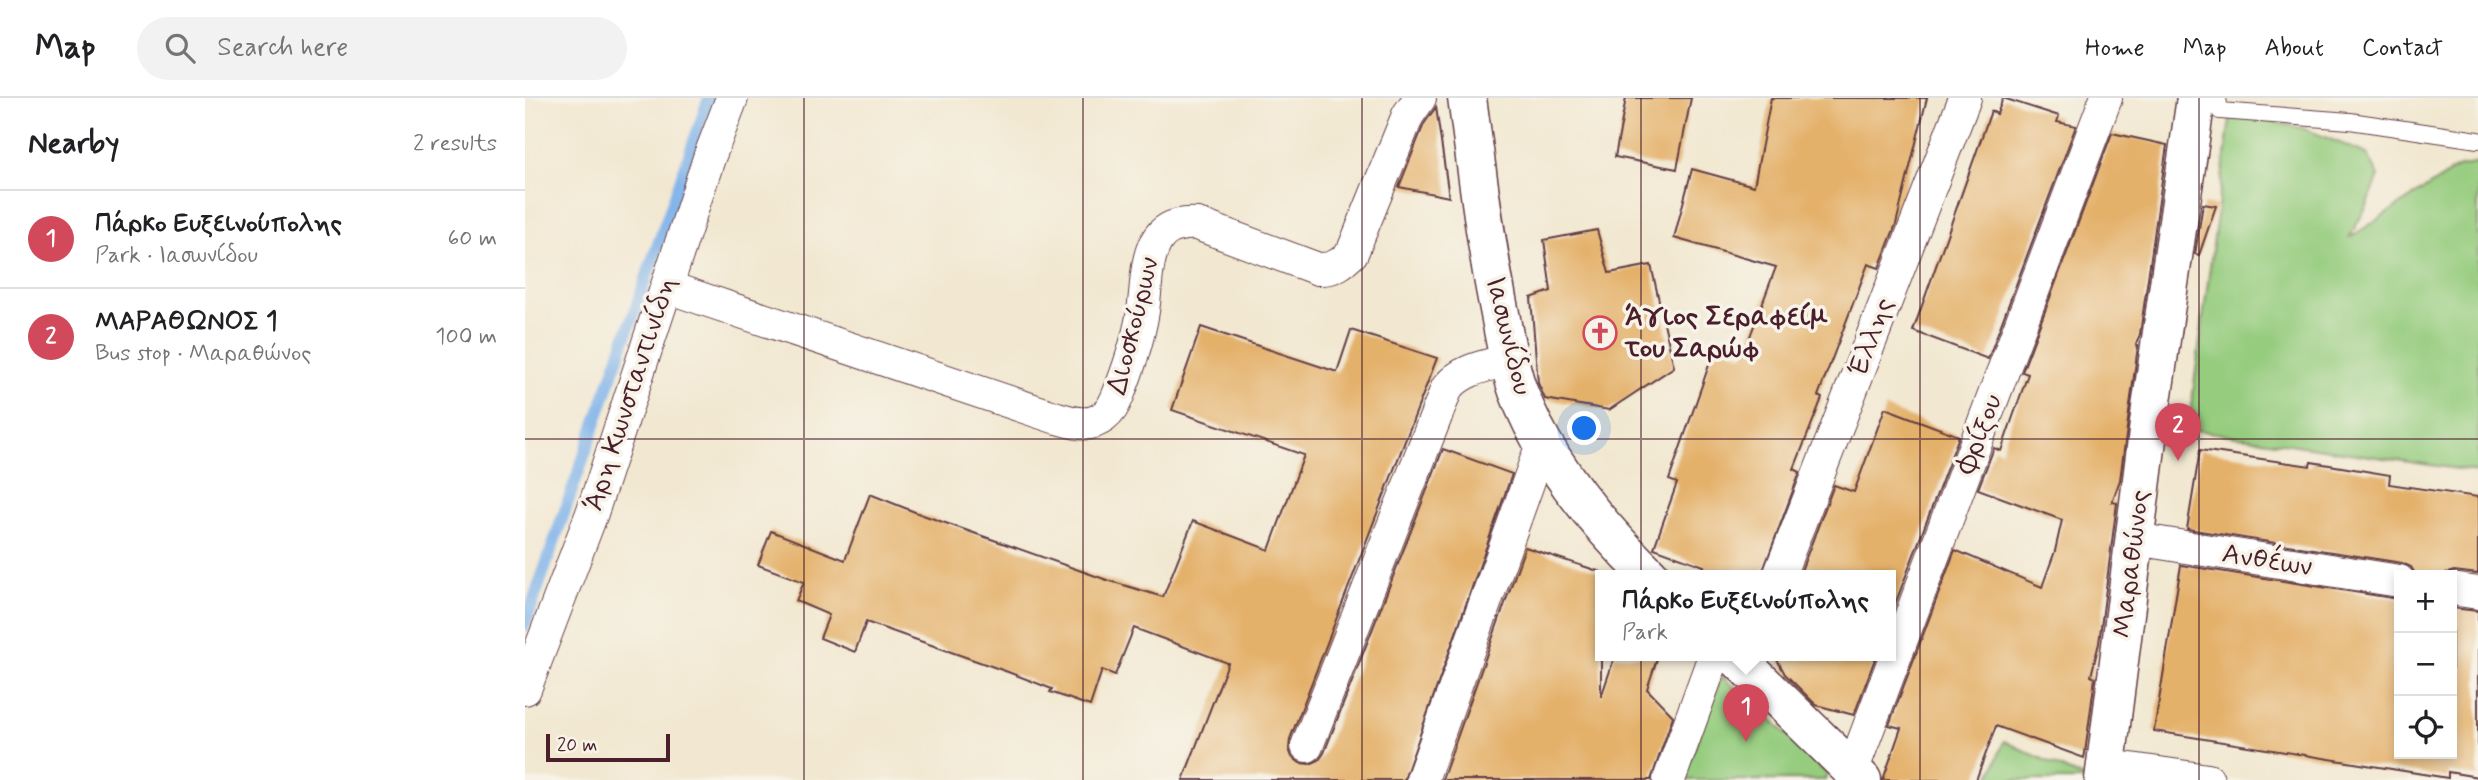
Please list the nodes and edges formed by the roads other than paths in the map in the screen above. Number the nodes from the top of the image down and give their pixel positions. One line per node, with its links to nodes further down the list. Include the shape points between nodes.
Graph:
1 (732, 98): 9 (street, Άρη Κωνσταντινίδη)
2 (1420, 98): 9 (street, Διοσκούρων, via 1408,115 1352,253 1336,267 1318,269 1197,224 1164,231 1149,258 1143,313 1116,401 1107,415 1092,423 1057,418)
3 (1467, 98): 10 (street, Ιασωνίδου)
4 (1965, 98): 14 (street, Έλλης)
5 (2106, 98): 18 (street, Φρίξου)
6 (2196, 98): 12 (street, Μαραθώνος)
7 (2218, 98): 8 (lane, via 2220,111 2350,121)
8 (2478, 140)
9 (667, 286): 22 (street, Άρη Κωνσταντινίδη, via 592,513)
10 (1509, 360): 11 (street, Ιασωνίδου); 23 (street, via 1467,372 1453,381 1444,395)
11 (1542, 441): 13 (street, Ιασωνίδου, via 1601,525); 26 (street)
12 (2135, 539): 15 (street, Ανθέων); 25 (street, Μαραθώνος)
13 (1644, 570)
14 (1781, 570)
15 (2394, 580)
16 (2457, 590): 17 (street)
17 (2478, 593)
18 (1896, 647)
19 (1734, 661): 27 (street)
20 (1737, 661): 24 (street)
21 (1890, 661): 24 (street, Φρίξου)
22 (525, 689)
23 (1307, 746)
24 (1848, 772)
25 (2105, 772): 28 (street, via 2117,768)
26 (1422, 780)
27 (1669, 780)
28 (2208, 780)

